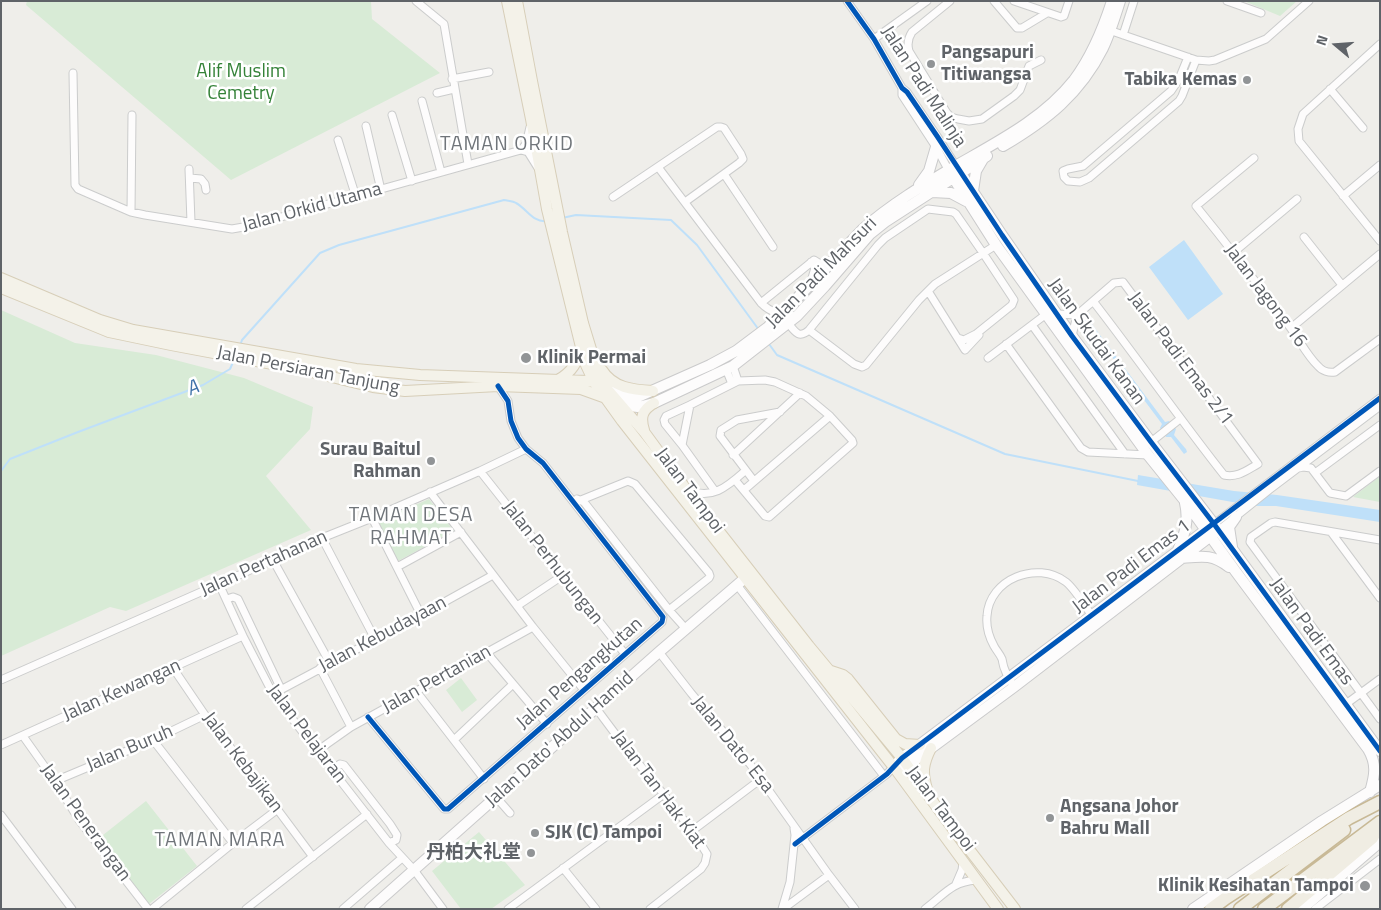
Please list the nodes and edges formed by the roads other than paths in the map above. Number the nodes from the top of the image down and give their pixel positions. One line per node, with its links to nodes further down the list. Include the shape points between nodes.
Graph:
1 (416, 1): 26 (street, via 444,24)
2 (507, 1): 36 (main road, Jalan Tampoi)
3 (517, 1): 65 (main road, Jalan Tampoi)
4 (847, 1): 19 (street, Jalan Padi Malinja)
5 (927, 1): 19 (street)
6 (950, 1): 22 (street, via 912,32 908,45 951,117 969,121 982,119 1020,90 1029,66)
7 (994, 1): 15 (street, via 1017,28)
8 (1014, 1): 15 (street)
9 (1069, 1): 15 (street, via 1064,16)
10 (1112, 1): 17 (street, Jalan Padi Mahsuri)
11 (1120, 1): 17 (street, Jalan Padi Mahsuri)
12 (1134, 1): 18 (street)
13 (1227, 1): 16 (street)
14 (1308, 1): 23 (street, via 1266,39 1215,60)
15 (1047, 13)
16 (1261, 14)
17 (1107, 29): 18 (street); 42 (street, Jalan Padi Mahsuri, via 1094,65 1060,106); 50 (street, Jalan Padi Mahsuri, via 1062,94 1037,116)
18 (1122, 35): 21 (street)
19 (874, 39): 27 (street, Jalan Padi Malinja)
20 (1378, 49): 29 (street)
21 (1188, 57): 23 (street); 30 (street, via 1180,79)
22 (1040, 60)
23 (1196, 60): 33 (street)
24 (73, 72): 66 (street, Jalan Orkid Utama, via 75,185)
25 (489, 72): 26 (street)
26 (452, 79): 28 (street)
27 (902, 88): 40 (street, Jalan Padi Malinja, via 902,95); 50 (street, Jalan Padi Malinja)
28 (454, 89): 31 (street); 44 (street)
29 (1330, 89): 38 (street); 59 (street, via 1303,114 1298,135 1299,141)
30 (1171, 91): 33 (street); 33 (street, via 1083,166 1064,171 1064,177 1068,181 1080,182 1089,178)
31 (437, 93)
32 (422, 101): 48 (street)
33 (1179, 101)
34 (132, 115): 66 (street)
35 (392, 115): 53 (street)
36 (531, 118): 41 (street); 49 (main road, Jalan Tampoi)
37 (366, 126): 55 (street)
38 (1363, 128)
39 (338, 140): 60 (street)
40 (936, 147): 50 (street, Jalan Padi Malinja); 57 (street, via 929,171)
41 (522, 150): 44 (street, Jalan Orkid Utama); 49 (street, via 528,152)
42 (985, 157): 50 (street, Jalan Padi Mahsuri); 56 (street, via 976,171)
43 (1254, 158): 73 (street, Jalan Jagong 16, via 1196,206)
44 (468, 164): 48 (street, Jalan Orkid Utama)
45 (1380, 165): 59 (street)
46 (658, 167): 51 (street, via 721,127 742,159); 61 (street); 63 (street)
47 (190, 169): 52 (street)
48 (441, 172): 53 (street, Jalan Orkid Utama)
49 (541, 172): 65 (main road, Jalan Tampoi)
50 (955, 172): 56 (street, Jalan Skudai Kanan); 57 (street, Jalan Padi Mahsuri); 58 (street, Jalan Padi Mahsuri); 64 (street, Jalan Skudai Kanan)
51 (724, 174): 63 (street); 72 (street)
52 (190, 178): 54 (street, via 201,179); 67 (street)
53 (412, 181): 55 (street, Jalan Orkid Utama)
54 (206, 190)
55 (381, 190): 60 (street, Jalan Orkid Utama)
56 (973, 191): 85 (street, Jalan Skudai Kanan)
57 (914, 192): 77 (street, Jalan Padi Mahsuri, via 874,220)
58 (931, 192): 64 (street, via 951,193); 88 (street, Jalan Padi Mahsuri, via 870,234)
59 (1343, 196): 70 (street)
60 (356, 197): 67 (street, Jalan Orkid Utama, via 232,229)
61 (613, 197)
62 (1297, 199): 73 (street)
63 (685, 202): 84 (street)
64 (969, 203): 71 (street, Jalan Skudai Kanan)
65 (552, 208): 68 (main road, Jalan Tampoi)
66 (132, 212): 67 (street, Jalan Orkid Utama)
67 (190, 222)
68 (558, 234): 89 (main road, Jalan Tampoi); 101 (main road, Jalan Tampoi)
69 (1304, 237): 79 (street)
70 (1380, 241)
71 (996, 245): 74 (street); 85 (street, Jalan Skudai Kanan)
72 (773, 247)
73 (1234, 252): 93 (street, Jalan Jagong 16)
74 (983, 253): 82 (street); 91 (street, via 1014,300); 94 (street, via 956,214 928,208 878,245)
75 (1380, 254): 79 (street)
76 (812, 261): 77 (street); 81 (street, via 814,274); 84 (street)
77 (827, 267): 81 (street, Jalan Padi Mahsuri)
78 (1, 278): 104 (main road, Jalan Persiaran Tanjung, via 100,320 133,330 336,366)
79 (1342, 285): 93 (street)
80 (1, 288): 111 (main road, Jalan Persiaran Tanjung, via 116,334 299,368)
81 (807, 288): 86 (street, Jalan Padi Mahsuri)
82 (928, 291): 94 (street, via 862,367); 97 (street)
83 (1093, 301): 87 (street, Jalan Padi Emas 2/1); 124 (street); 124 (street, Jalan Padi Emas 2/1, via 1114,283 1123,282 1258,464 1238,475 1224,475)
84 (761, 303): 86 (street, via 767,309)
85 (1052, 312): 87 (street); 92 (street); 96 (street, Jalan Skudai Kanan); 133 (street, Jalan Skudai Kanan)
86 (782, 314): 88 (street); 95 (street, Jalan Padi Mahsuri)
87 (1077, 315): 96 (street)
88 (797, 316): 90 (street, Jalan Padi Mahsuri)
89 (584, 323): 112 (main road, via 597,360 607,377 633,390); 113 (main road, Jalan Tampoi)
90 (788, 323): 94 (street, via 796,333 804,334); 95 (street, Jalan Padi Mahsuri)
91 (990, 324): 97 (street, via 968,338); 97 (street, via 965,350)
92 (1032, 324): 99 (street); 131 (street)
93 (1291, 328): 98 (street, Jalan Jagong 16, via 1318,367 1331,373)
94 (809, 330)
95 (770, 331): 100 (street, Jalan Padi Mahsuri)
96 (1072, 336): 127 (street, Jalan Skudai Kanan)
97 (958, 338)
98 (1380, 339)
99 (1006, 344): 102 (street); 131 (street, via 1081,448 1088,452)
100 (753, 345): 103 (street, Jalan Padi Mahsuri); 112 (street, Jalan Padi Mahsuri)
101 (581, 347): 105 (main road, via 568,374); 106 (main road, Jalan Tampoi)
102 (988, 358)
103 (729, 367): 107 (street); 117 (street, Jalan Padi Mahsuri)
104 (389, 372): 105 (main road, Jalan Persiaran Tanjung); 111 (main road, via 411,383 406,388)
105 (558, 380): 106 (main road, Jalan Persiaran Tanjung)
106 (594, 382): 113 (main road, Jalan Tampoi)
107 (735, 383): 114 (street, via 765,380); 118 (street)
108 (498, 386): 109 (main road, Jalan Persiaran Tanjung); 111 (main road, Jalan Persiaran Tanjung); 116 (street)
109 (519, 387): 110 (main road, Jalan Persiaran Tanjung); 116 (street)
110 (568, 389): 113 (main road, Jalan Persiaran Tanjung); 123 (main road, via 597,400)
111 (388, 390)
112 (652, 391): 113 (street, Jalan Padi Mahsuri, via 638,397)
113 (606, 393): 119 (main road, Jalan Persiaran Tanjung); 123 (main road, Jalan Tampoi)
114 (800, 393): 121 (street); 122 (street)
115 (1380, 398): 141 (street, Jalan Padi Emas 1)
116 (508, 401): 129 (street, via 514,430)
117 (654, 403): 119 (street, Jalan Padi Mahsuri, via 638,407); 126 (main road, via 644,410)
118 (690, 405): 128 (street); 128 (street, via 664,420)
119 (621, 406): 126 (main road, Jalan Tampoi)
120 (1380, 406): 130 (street, Jalan Padi Emas 1)
121 (780, 412): 132 (street); 132 (street, via 738,420 721,430 720,436)
122 (830, 416): 140 (street); 143 (street, via 853,443 769,517)
123 (619, 417): 163 (main road, Jalan Tampoi)
124 (1180, 419): 127 (street)
125 (1380, 425): 137 (street)
126 (645, 433): 142 (main road, Jalan Tampoi)
127 (1151, 442): 151 (street, Jalan Skudai Kanan, via 1200,505)
128 (682, 445): 144 (street)
129 (526, 449): 135 (street, Jalan Pertahanan); 146 (street, via 543,463)
130 (1318, 453): 134 (street, Jalan Padi Emas 1); 137 (street, via 1311,463)
131 (1125, 454): 133 (street)
132 (733, 455): 136 (street)
133 (1148, 455): 147 (street, Jalan Skudai Kanan)
134 (1296, 469): 137 (street, via 1303,467); 141 (street, Jalan Padi Emas 1)
135 (480, 471): 145 (street, Jalan Pertahanan); 162 (street, Jalan Perhubungan)
136 (745, 471): 139 (street); 140 (street)
137 (1313, 471): 138 (street, via 1330,493 1346,496)
138 (1380, 471)
139 (735, 480): 143 (street); 144 (street)
140 (754, 481): 143 (street)
141 (1266, 488): 149 (street, Jalan Padi Emas 1)
142 (686, 489): 144 (street, via 704,494); 163 (main road, Jalan Tampoi)
143 (744, 490)
144 (715, 491)
145 (430, 492): 150 (street, Jalan Pertahanan); 152 (street)
146 (569, 497): 148 (street); 177 (street, Jalan Pengangkutan, via 663,618)
147 (1183, 499): 151 (street, Jalan Skudai Kanan); 157 (street, via 1188,514)
148 (581, 500): 168 (street); 168 (street, via 628,481 636,484 709,573 709,578)
149 (1239, 511): 151 (street, Jalan Padi Emas 1); 151 (street, Jalan Padi Emas 1); 156 (street, via 1230,527)
150 (372, 518): 154 (street, Jalan Pertahanan); 159 (street)
151 (1212, 530): 156 (street, Jalan Padi Emas); 157 (street, Jalan Padi Emas 1); 160 (street, Jalan Padi Emas)
152 (461, 532): 159 (street); 161 (street)
153 (1331, 532): 155 (street); 165 (street); 189 (street, via 1271,522 1251,537 1250,542)
154 (322, 538): 158 (street, Jalan Pertahanan); 174 (street)
155 (1380, 540)
156 (1233, 550): 191 (street, Jalan Padi Emas)
157 (1180, 554): 160 (street, via 1213,558); 170 (street, Jalan Padi Emas 1)
158 (273, 560): 164 (street, Jalan Pertahanan); 178 (street)
159 (397, 567): 169 (street)
160 (1236, 572): 213 (street, Jalan Padi Emas, via 1368,749 1374,764)
161 (493, 574): 167 (street); 169 (street, Jalan Kebudayaan)
162 (562, 576): 167 (street); 177 (street, Jalan Perhubungan)
163 (745, 579): 172 (street, Jalan Dato' Abdul Hamid); 181 (main road, Jalan Tampoi); 208 (main road, Jalan Tampoi)
164 (219, 584): 166 (street, Jalan Pelajaran); 183 (street, Jalan Pertahanan)
165 (1380, 598)
166 (227, 599): 173 (street, Jalan Pelajaran); 186 (street, via 238,599)
167 (517, 606): 171 (street)
168 (669, 610): 172 (street)
169 (421, 615): 174 (street, Jalan Kebudayaan)
170 (1094, 620): 184 (street, Jalan Padi Emas 1); 184 (street, via 1066,583 1053,575 1030,574 1006,583 990,601 987,618 989,634)
171 (533, 627): 176 (street, Jalan Pertanian); 187 (street)
172 (686, 629): 175 (street, Jalan Dato' Abdul Hamid)
173 (243, 636): 179 (street, Jalan Kewangan); 190 (street, Jalan Pelajaran)
174 (375, 639): 178 (street, Jalan Kebudayaan)
175 (659, 652): 192 (street, Jalan Dato' Abdul Hamid); 210 (street, Jalan Dato' Esa)
176 (487, 653): 185 (street); 188 (street, Jalan Pertanian)
177 (625, 654): 187 (street, Jalan Pengangkutan)
178 (330, 663): 180 (street, Jalan Kebudayaan)
179 (173, 668): 193 (street, Jalan Kebajikan); 198 (street, Jalan Kewangan)
180 (320, 668): 186 (street, Jalan Kebudayaan); 197 (street)
181 (830, 671): 202 (main road, via 848,679 896,739 905,744); 206 (main road, Jalan Tampoi)
182 (1380, 679): 189 (street)
183 (1, 680)
184 (1011, 683): 202 (street, Jalan Padi Emas 1); 203 (street, Jalan Padi Emas 1)
185 (513, 684): 196 (street); 200 (street)
186 (282, 689): 190 (street, Jalan Kebudayaan)
187 (584, 690): 196 (street, Jalan Pengangkutan)
188 (416, 691): 194 (street, Jalan Pertanian); 200 (street)
189 (1361, 693): 191 (street); 195 (street)
190 (273, 694): 204 (street, Jalan Pelajaran)
191 (1346, 704): 205 (street, Jalan Padi Emas)
192 (596, 708): 214 (street, Jalan Tan Hak Kiat); 215 (street, Jalan Dato' Abdul Hamid)
193 (205, 715): 199 (street, Jalan Buruh); 218 (street, Jalan Kebajikan)
194 (368, 718): 197 (street, Jalan Pertanian); 209 (street, Jalan Pengangkutan, via 444,809)
195 (1380, 719)
196 (547, 724): 209 (street, Jalan Pengangkutan)
197 (351, 726): 204 (street, Jalan Pertanian)
198 (22, 736): 201 (street, Jalan Kewangan); 211 (street, Jalan Penerangan)
199 (153, 740): 211 (street, Jalan Buruh); 227 (street)
200 (454, 740): 209 (street)
201 (1, 745)
202 (920, 745): 206 (street, Jalan Padi Emas 1)
203 (931, 748): 206 (street, Jalan Padi Emas 1); 216 (main road, via 924,767)
204 (317, 751): 207 (street, Jalan Pelajaran)
205 (1380, 751)
206 (904, 762): 208 (street); 216 (main road, Jalan Tampoi)
207 (332, 771): 220 (street, Jalan Pelajaran); 228 (street, via 340,764 344,765 397,835 396,840)
208 (890, 772): 225 (street); 234 (main road, Jalan Tampoi)
209 (484, 779)
210 (761, 780): 223 (street, Jalan Dato' Esa); 224 (street)
211 (55, 781): 243 (street, Jalan Penerangan, via 79,820)
212 (1380, 785): 213 (street)
213 (1370, 792): 256 (street)
214 (664, 794): 224 (street, Jalan Tan Hak Kiat); 235 (street)
215 (496, 797): 219 (street); 236 (street, Jalan Dato' Abdul Hamid)
216 (930, 797): 255 (main road, Jalan Tampoi)
217 (1380, 803): 257 (highway, via 1344,821); 258 (highway)
218 (278, 809): 227 (street); 230 (street, Jalan Kebajikan)
219 (510, 813)
220 (367, 814): 228 (street, Jalan Pelajaran); 230 (street)
221 (1, 815): 242 (street)
222 (1380, 822): 259 (highway); 260 (highway, via 1372,838)
223 (794, 825): 225 (street, Jalan Dato' Esa); 229 (street)
224 (692, 830): 241 (street, Jalan Tan Hak Kiat, via 707,854 705,863)
225 (803, 838): 229 (street); 238 (street, Jalan Dato' Esa)
226 (1380, 842): 233 (street)
227 (233, 843): 243 (street)
228 (389, 843): 231 (street, Jalan Pelajaran)
229 (795, 844): 251 (street)
230 (313, 857): 244 (street)
231 (402, 858): 236 (street, Jalan Pelajaran); 245 (street)
232 (1380, 859): 237 (street)
233 (1357, 860): 237 (street); 261 (street)
234 (964, 863): 239 (main road, Jalan Tampoi); 240 (street)
235 (563, 868): 248 (street); 249 (street)
236 (414, 870): 246 (street, Jalan Dato' Abdul Hamid); 247 (street, Jalan Pelajaran)
237 (1366, 870): 262 (street)
238 (828, 875): 251 (street); 252 (street, Jalan Dato' Esa)
239 (976, 880): 240 (street); 254 (main road, Jalan Tampoi)
240 (956, 884): 253 (street)
241 (659, 906): 250 (street, Jalan Tan Hak Kiat)
242 (72, 909)
243 (150, 909)
244 (246, 909)
245 (343, 909)
246 (370, 909)
247 (443, 909)
248 (508, 909)
249 (596, 909)
250 (650, 909)
251 (783, 909)
252 (855, 909)
253 (925, 909)
254 (998, 909)
255 (1015, 909)
256 (1193, 909)
257 (1211, 909)
258 (1240, 909)
259 (1264, 909)
260 (1288, 909)
261 (1302, 909)
262 (1315, 909)

